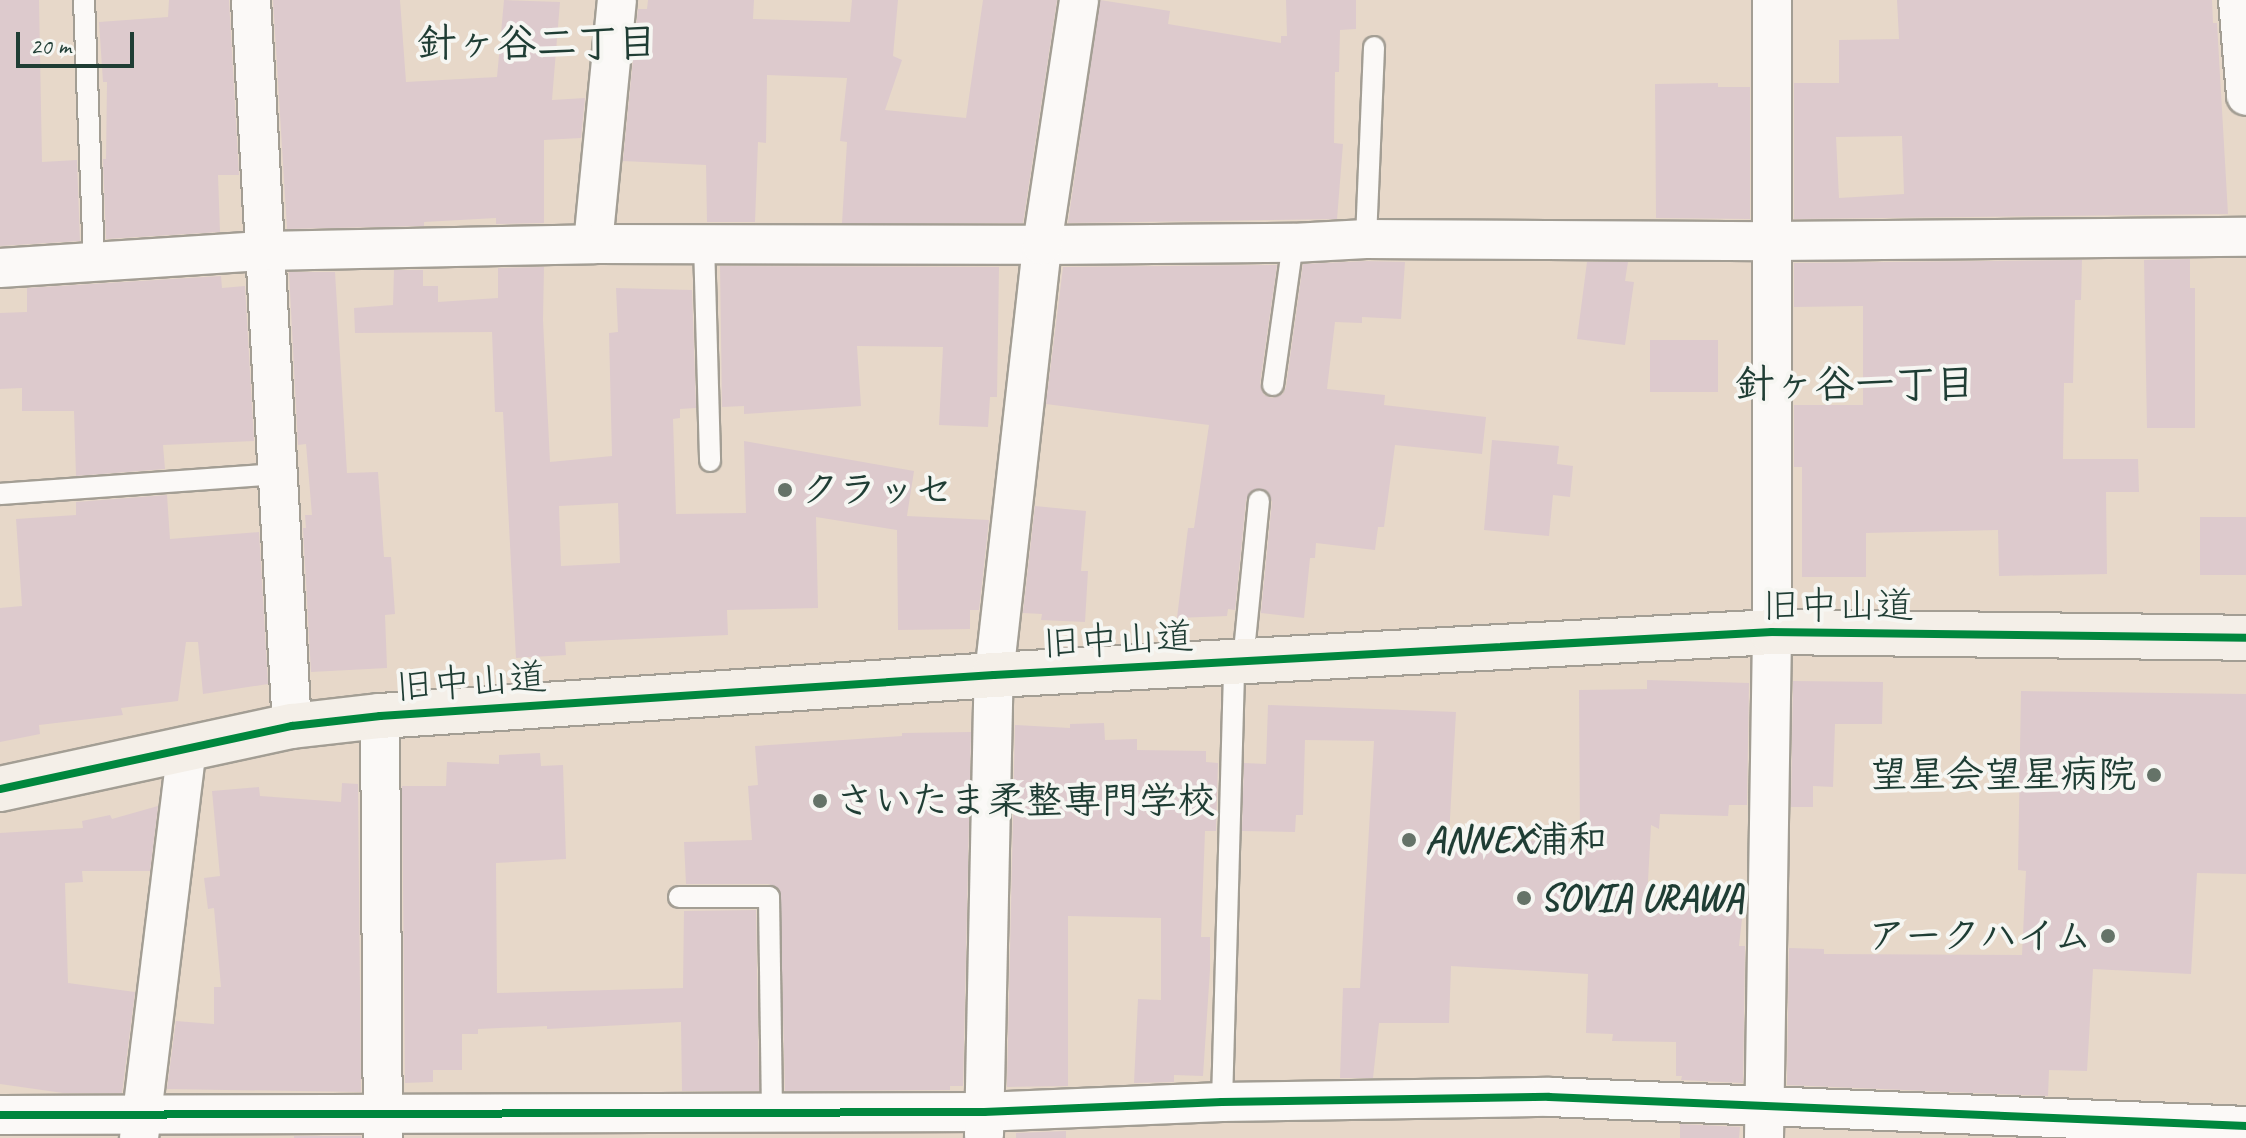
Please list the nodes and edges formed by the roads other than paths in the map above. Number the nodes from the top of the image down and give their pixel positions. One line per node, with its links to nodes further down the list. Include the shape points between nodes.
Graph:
1 (84, 0): 17 (lane)
2 (251, 0): 16 (street)
3 (617, 0): 14 (street)
4 (1079, 0): 15 (street)
5 (1772, 0): 11 (street)
6 (2238, 0): 8 (street)
7 (1374, 47): 10 (lane)
8 (2246, 96)
9 (2246, 237): 11 (street)
10 (1366, 239): 11 (street); 13 (street)
11 (1773, 241): 24 (street)
12 (704, 243): 14 (street); 15 (street); 20 (lane)
13 (1293, 243): 15 (street); 19 (lane)
14 (593, 244): 16 (street)
15 (1042, 245): 27 (street)
16 (265, 251): 17 (street); 21 (street)
17 (94, 262): 18 (street)
18 (0, 268)
19 (1273, 385)
20 (710, 461)
21 (278, 474): 22 (lane); 29 (street)
22 (0, 494)
23 (1259, 501): 26 (lane)
24 (1772, 632): 25 (main road, 旧中山道); 26 (main road, 旧中山道); 36 (street)
25 (2246, 638)
26 (1239, 661): 27 (main road, 旧中山道); 33 (lane)
27 (994, 675): 28 (main road, 旧中山道); 38 (street)
28 (380, 716): 29 (main road, 旧中山道); 37 (street)
29 (292, 726): 30 (main road, 旧中山道)
30 (187, 749): 31 (main road, 旧中山道); 40 (street)
31 (0, 789)
32 (679, 897): 34 (lane, via 769,897)
33 (1222, 1102): 36 (street, via 1549,1097); 38 (street)
34 (772, 1114): 38 (street); 39 (street)
35 (0, 1115): 40 (street)
36 (1764, 1122): 41 (street)
37 (383, 1125): 39 (street); 40 (street)
38 (984, 1125)
39 (643, 1126)
40 (140, 1127)
41 (2222, 1130)

